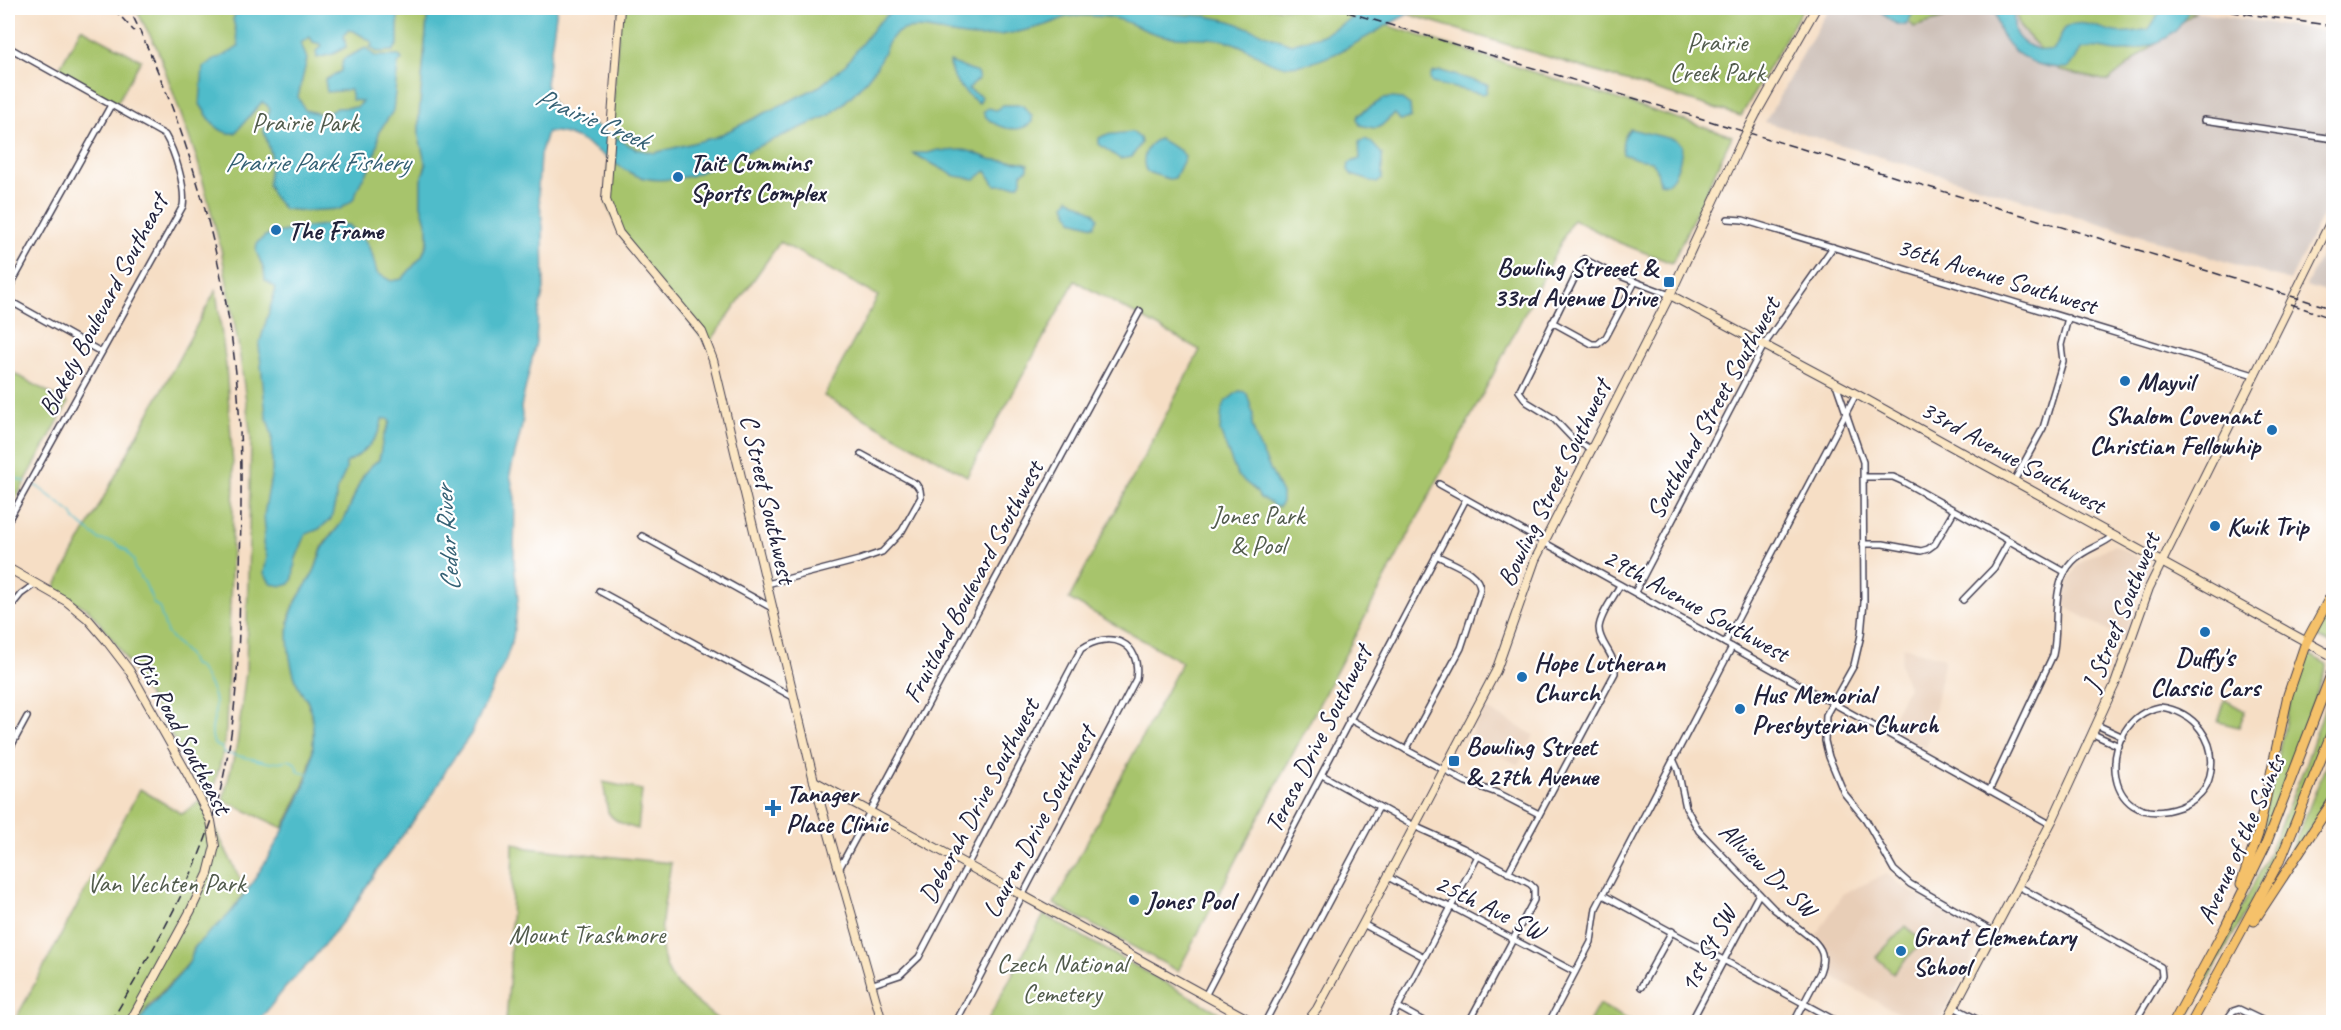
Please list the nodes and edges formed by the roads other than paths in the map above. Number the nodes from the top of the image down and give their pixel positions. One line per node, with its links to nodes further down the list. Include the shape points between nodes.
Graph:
1 (620, 8): 41 (street, C Street Southwest, via 606,200 619,233 702,332 708,345)
2 (1816, 8): 12 (street, Bowling Street Southwest, bridge, via 1741,143)
3 (8, 47): 4 (street)
4 (111, 105): 11 (street); 18 (street, Blakely Boulevard Southeast, via 165,135 183,188 183,206)
5 (2204, 120): 6 (street)
6 (2334, 139)
7 (2334, 215): 19 (street, J Street Southwest)
8 (1728, 219): 9 (street, 36th Avenue Southwest, via 1743,220)
9 (1833, 248): 15 (street, 36th Avenue Southwest); 17 (street, Southland Street Southwest)
10 (1635, 282): 12 (street); 16 (street, via 1606,337 1598,344); 16 (street, via 1584,259)
11 (8, 290)
12 (1670, 295): 17 (street, 33rd Avenue Southwest); 23 (street, Bowling Street Southwest)
13 (8, 300): 18 (street)
14 (1140, 311): 73 (street, Fruitland Boulevard Southwest)
15 (2068, 318): 19 (street, 36th Avenue Southwest); 26 (street, via 2061,345 2063,361 2043,428)
16 (1552, 322): 23 (street, via 1519,391 1573,440)
17 (1764, 345): 20 (street, 33rd Avenue Southwest); 45 (street, Southland Street Southwest)
18 (101, 352): 30 (street, Blakely Boulevard Southeast)
19 (2254, 375): 37 (street, J Street Southwest)
20 (1836, 384): 21 (street, 33rd Avenue Southwest); 22 (street)
21 (1856, 394): 22 (street); 26 (street, 33rd Avenue Southwest)
22 (1846, 412): 25 (street, via 1863,462); 51 (street)
23 (1592, 450): 34 (street, Bowling Street Southwest)
24 (861, 454): 41 (street, via 916,484 920,490 921,497 902,531 872,557)
25 (1864, 477): 29 (street, via 1893,477); 35 (street)
26 (2014, 481): 32 (street, 33rd Avenue Southwest)
27 (1439, 484): 28 (street, 29th Avenue Southwest)
28 (1466, 499): 34 (street, 29th Avenue Southwest); 36 (street, Teresa Drive Southwest)
29 (1954, 511): 33 (street); 35 (street, via 1928,549)
30 (8, 521)
31 (642, 536): 47 (street)
32 (2113, 536): 37 (street, 33rd Avenue Southwest); 39 (street, via 2082,554)
33 (2009, 541): 39 (street); 46 (street, via 1994,568)
34 (1544, 543): 42 (street, 29th Avenue Southwest); 67 (street, Bowling Street Southwest, via 1526,582 1500,664)
35 (1863, 544): 56 (street, via 1861,634 1854,665)
36 (1436, 555): 58 (street, Teresa Drive Southwest); 64 (street, via 1475,577 1480,590 1461,648)
37 (2161, 562): 50 (street, 33rd Avenue Southwest); 59 (street, J Street Southwest)
38 (8, 568): 40 (street, Otis Road Southeast)
39 (2065, 572): 70 (street, via 2059,585 2053,655)
40 (35, 584): 48 (street); 103 (street, Otis Road Southeast, via 80,611 129,670 211,821 215,846 208,874)
41 (766, 584): 47 (street, C Street Southwest)
42 (1620, 585): 45 (street, 29th Avenue Southwest); 74 (street, via 1599,630 1613,657 1615,673)
43 (2334, 590): 50 (highway)
44 (599, 591): 55 (street)
45 (1635, 592): 51 (street, 29th Avenue Southwest)
46 (1963, 600)
47 (772, 608): 55 (street, C Street Southwest)
48 (8, 610)
49 (1119, 642): 78 (street, Deborah Drive Southwest, via 1104,638 1081,649); 85 (street, Lauren Drive Southwest, via 1138,663 1136,679)
50 (2306, 642): 53 (street, 33rd Avenue Southwest); 88 (highway, via 2283,714 2258,834)
51 (1725, 643): 52 (street, 29th Avenue Southwest)
52 (1732, 647): 56 (street, 29th Avenue Southwest); 66 (street)
53 (2334, 657)
54 (2334, 667): 88 (highway, Avenue of the Saints, via 2266,844)
55 (793, 697): 69 (street, C Street Southwest)
56 (1833, 703): 70 (street, 29th Avenue Southwest); 90 (street, via 1824,726 1829,757 1844,793 1866,820 1894,870 1910,884)
57 (27, 717): 65 (street)
58 (1349, 719): 64 (street); 68 (street, Teresa Drive Southwest)
59 (2097, 725): 61 (street, J Street Southwest); 62 (street)
60 (2334, 727): 95 (highway, Avenue of the Saints, via 2282,856)
61 (2093, 734): 63 (street); 75 (street, J Street Southwest)
62 (2123, 737): 63 (street); 63 (street, via 2136,718 2153,708 2170,708 2191,718 2210,747 2212,766 2205,790 2187,804 2169,811 2138,808 2118,789 2114,767)
63 (2119, 746)
64 (1406, 750): 67 (street)
65 (8, 752)
66 (1674, 761): 83 (street, Allview Dr SW, via 1694,824); 84 (street)
67 (1444, 771): 74 (street); 76 (street, Bowling Street Southwest)
68 (1322, 775): 72 (street); 98 (street, Teresa Drive Southwest)
69 (814, 781): 73 (street); 79 (street, C Street Southwest)
70 (1989, 791): 75 (street, 29th Avenue Southwest)
71 (2334, 799): 95 (highway)
72 (1379, 807): 76 (street); 107 (street)
73 (871, 813): 78 (street); 79 (street, Fruitland Boulevard Southwest)
74 (1539, 814): 80 (street)
75 (2050, 825): 82 (street, J Street Southwest)
76 (1414, 826): 77 (street); 81 (street, Bowling Street Southwest)
77 (1478, 856): 80 (street); 86 (street)
78 (967, 866): 85 (street); 96 (street, Deborah Drive Southwest, via 915,962 900,975)
79 (838, 870): 96 (street, C Street Southwest)
80 (1509, 873): 91 (street, via 1534,888 1534,900)
81 (1388, 877): 86 (street, 25th Ave SW); 87 (street, Bowling Street Southwest)
82 (2018, 886): 90 (street, J Street Southwest); 119 (street, via 2161,967 2160,980)
83 (1759, 894): 93 (street, 1st St SW); 99 (street, Allview Dr SW, via 1823,953 1823,965)
84 (1603, 895): 89 (street); 94 (street, via 1596,908 1591,942)
85 (1023, 896): 98 (street); 105 (street, Lauren Drive Southwest)
86 (1451, 907): 91 (street, 25th Ave SW); 92 (street)
87 (1363, 924): 92 (street); 102 (street, Bowling Street Southwest)
88 (2225, 928): 120 (highway, Avenue of the Saints)
89 (1672, 931): 93 (street); 97 (street)
90 (1994, 932): 101 (street, J Street Southwest)
91 (1513, 939): 94 (street, 25th Ave SW); 112 (street)
92 (1424, 957): 100 (street)
93 (1724, 959): 99 (street); 114 (street, 1st St SW)
94 (1575, 972): 113 (street)
95 (2218, 975): 121 (highway, Avenue of the Saints)
96 (870, 986): 104 (street, C Street Southwest)
97 (1641, 987)
98 (1205, 996): 106 (street)
99 (1804, 1003): 115 (street); 116 (street)
100 (1398, 1007): 110 (street); 111 (street)
101 (1954, 1007): 117 (street, J Street Southwest); 118 (street)
102 (1317, 1009): 108 (street, Bowling Street Southwest); 109 (street, Bowling Street Southwest)
103 (130, 1023)
104 (882, 1023)
105 (956, 1023)
106 (1253, 1023)
107 (1265, 1023)
108 (1307, 1023)
109 (1313, 1023)
110 (1390, 1023)
111 (1425, 1023)
112 (1469, 1023)
113 (1549, 1023)
114 (1691, 1023)
115 (1794, 1023)
116 (1838, 1023)
117 (1946, 1023)
118 (1982, 1023)
119 (2135, 1023)
120 (2174, 1023)
121 (2192, 1023)
122 (2225, 1023): 123 (street, via 2236,1010)
123 (2266, 1023)

